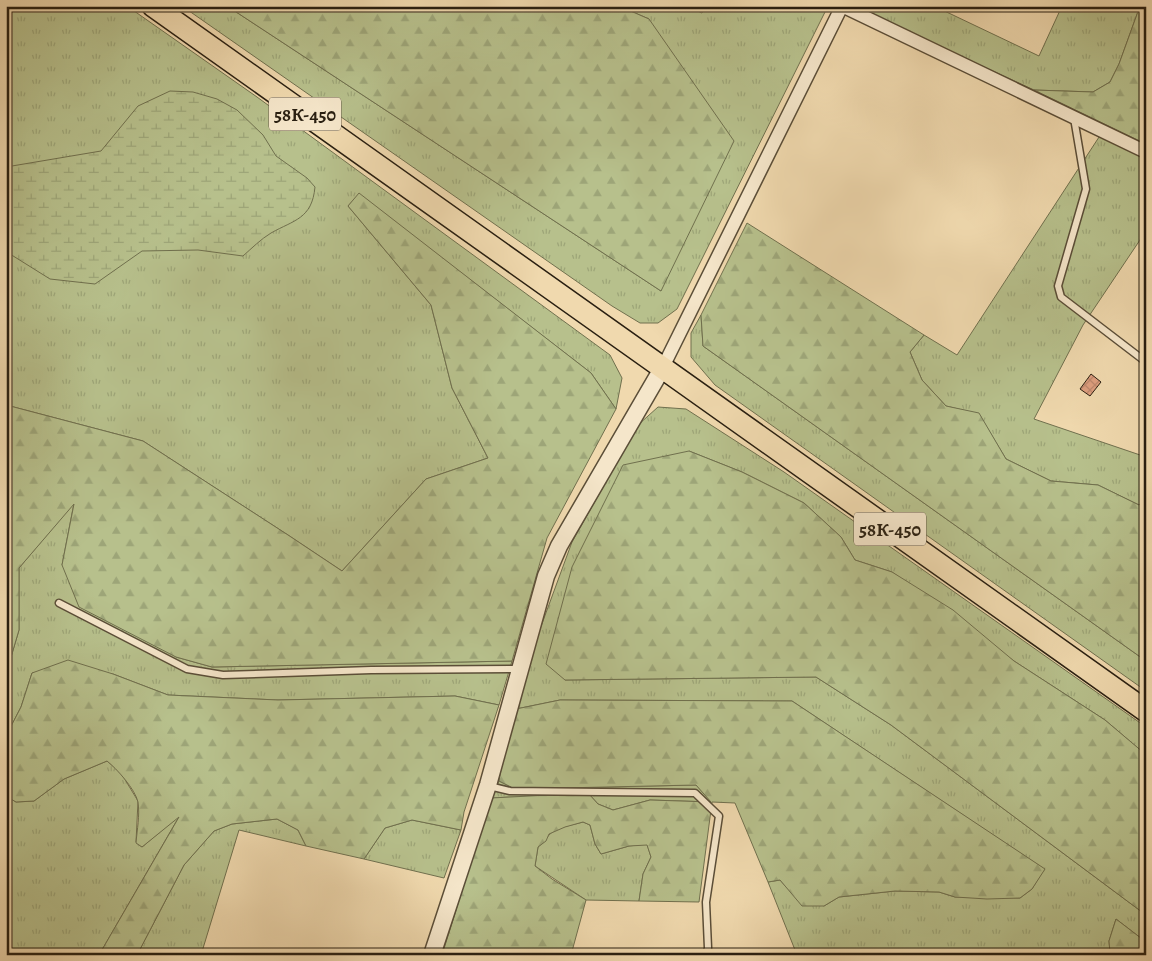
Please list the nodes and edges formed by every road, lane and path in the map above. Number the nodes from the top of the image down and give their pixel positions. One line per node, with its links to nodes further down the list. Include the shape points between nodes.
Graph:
1 (153, 6): 6 (highway, 58К-450)
2 (842, 6): 3 (street); 6 (street)
3 (1074, 118): 4 (street); 5 (lane, via 1086,189 1058,286 1061,298)
4 (1146, 152)
5 (1146, 362)
6 (663, 367): 8 (street, via 559,546 546,576); 9 (highway, 58К-450)
7 (59, 602): 8 (lane, via 187,669 223,674)
8 (519, 669): 10 (street)
9 (1146, 711)
10 (488, 785): 11 (street); 12 (lane, via 510,791 695,793 719,816 706,902)
11 (432, 955)
12 (706, 955)

